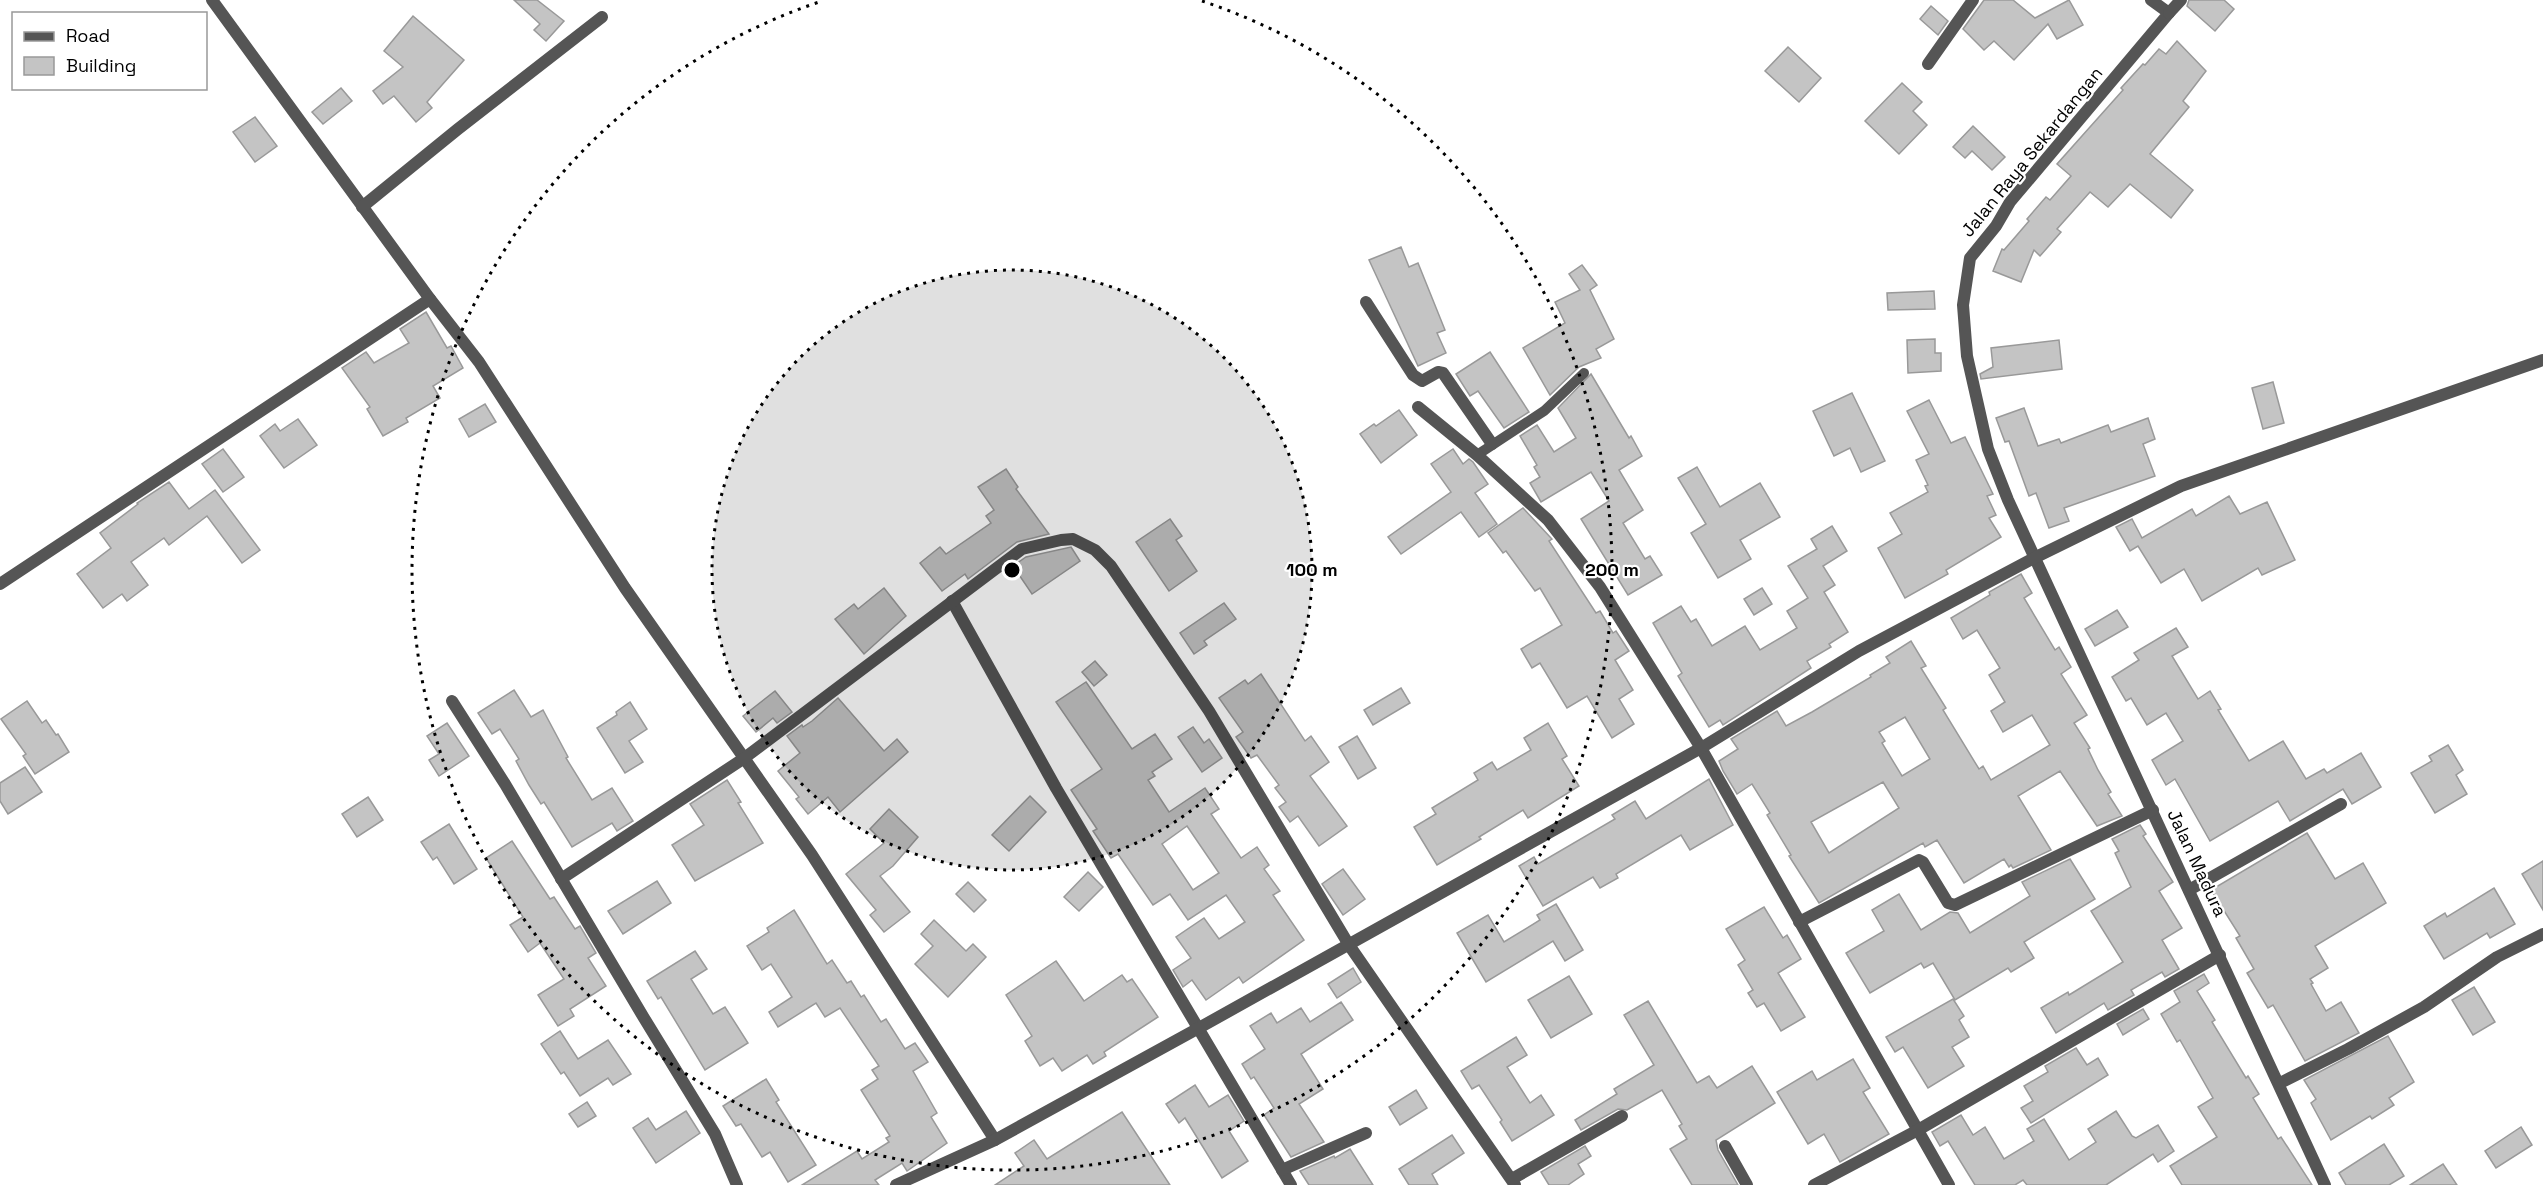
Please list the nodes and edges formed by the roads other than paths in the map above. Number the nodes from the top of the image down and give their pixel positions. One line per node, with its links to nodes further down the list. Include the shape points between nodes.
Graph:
1 (212, 0): 8 (street)
2 (1973, 0): 7 (street)
3 (2151, 0): 5 (street)
4 (2181, 0): 5 (street, Jalan Raya Sekardangan)
5 (2169, 13): 16 (street, Jalan Raya Sekardangan, via 2010,202 1970,258 1963,305 1970,367 1988,449)
6 (602, 17): 8 (street)
7 (1928, 63)
8 (362, 207): 9 (street)
9 (430, 299): 17 (street); 21 (street, via 479,362 625,588)
10 (1366, 302): 14 (street, via 1413,375 1422,381 1443,373)
11 (2543, 360): 16 (street, via 2181,486)
12 (1584, 373): 14 (lane, via 1544,411)
13 (1418, 407): 15 (street)
14 (1492, 444): 15 (lane)
15 (1478, 454): 20 (street, via 1548,520 1578,556)
16 (2034, 558): 20 (street, via 1859,651); 23 (street, Jalan Madura)
17 (0, 584)
18 (952, 601): 21 (street); 28 (street, via 1022,549 1066,539 1080,541 1095,550 1117,575 1209,711); 30 (street)
19 (452, 701): 24 (street)
20 (1701, 748): 26 (street); 28 (street)
21 (742, 759): 24 (street); 35 (street, via 812,855)
22 (2341, 804): 25 (street)
23 (2153, 810): 25 (street, Jalan Madura); 26 (street, via 1955,904 1948,903 1919,860)
24 (561, 879): 39 (street, via 715,1134)
25 (2189, 890): 29 (street, Jalan Madura)
26 (1799, 922): 33 (street)
27 (2543, 934): 31 (street, via 2497,957 2424,1007)
28 (1349, 945): 30 (street); 38 (street)
29 (2220, 956): 31 (street, Jalan Madura); 33 (street)
30 (1197, 1029): 35 (street); 37 (street)
31 (2280, 1083): 45 (street, Jalan Madura)
32 (1623, 1116): 38 (street)
33 (1918, 1130): 43 (street); 44 (street)
34 (1366, 1133): 37 (street)
35 (995, 1140): 40 (street)
36 (1725, 1146): 42 (street)
37 (1282, 1170): 41 (street)
38 (1514, 1182)
39 (737, 1185)
40 (896, 1185)
41 (1291, 1185)
42 (1747, 1185)
43 (1814, 1185)
44 (1949, 1185)
45 (2325, 1185)

